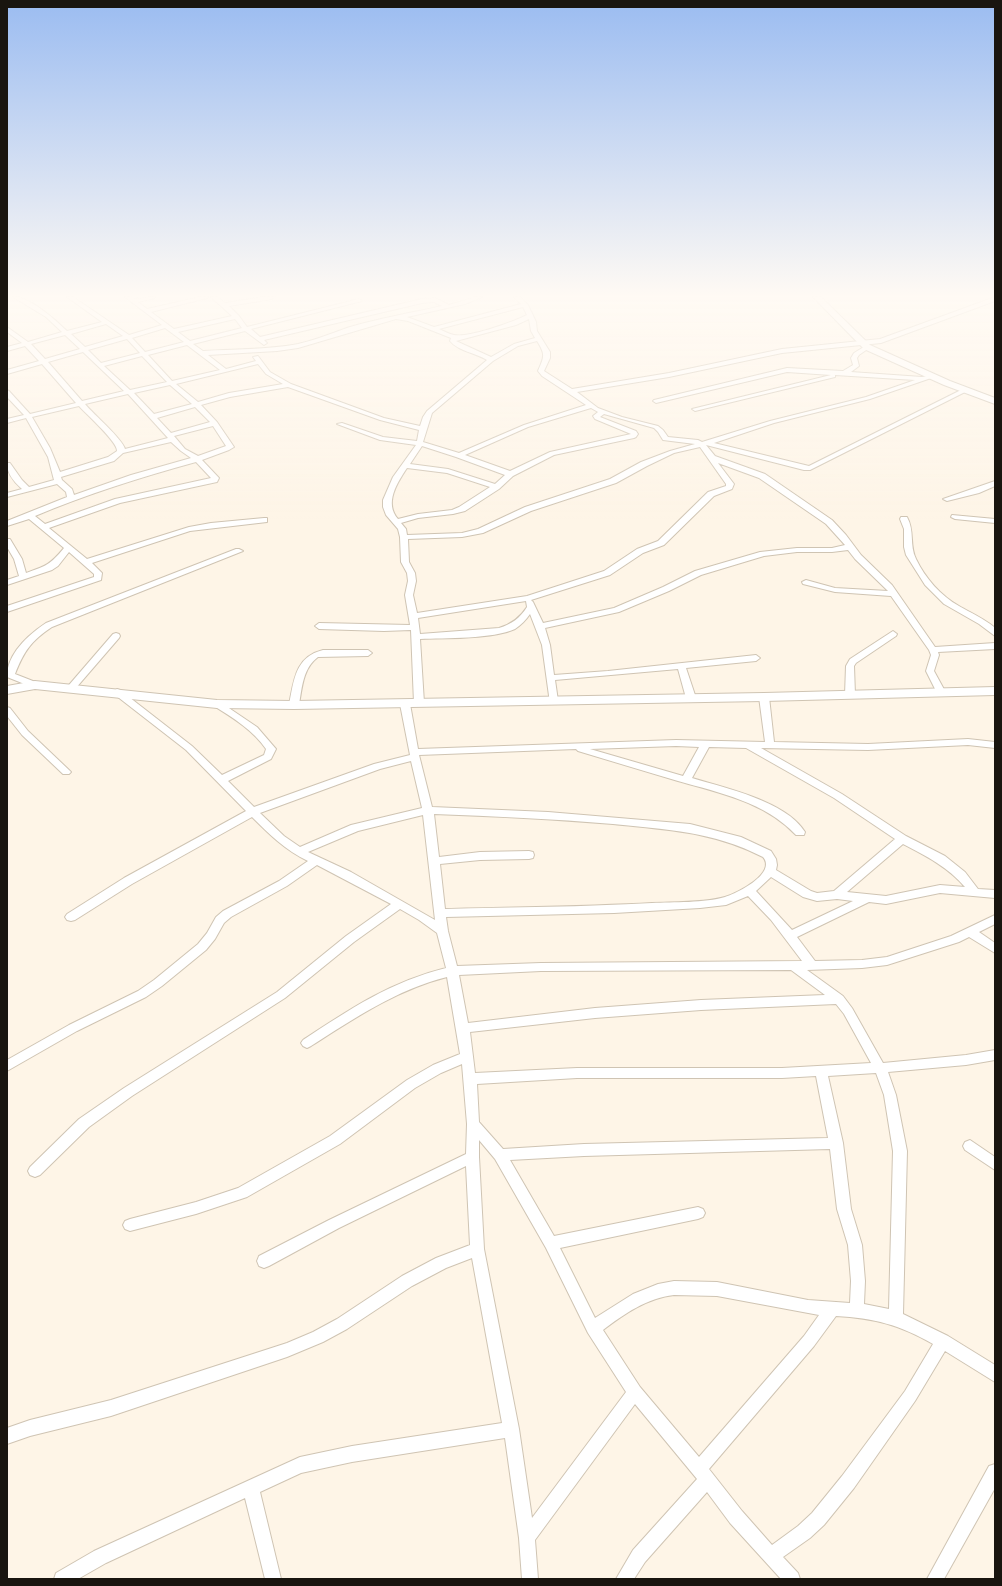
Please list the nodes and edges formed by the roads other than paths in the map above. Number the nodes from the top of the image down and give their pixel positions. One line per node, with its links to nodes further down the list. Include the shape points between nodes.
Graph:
1 (52, 371): 23 (street)
2 (106, 371): 20 (street)
3 (161, 371): 15 (street)
4 (221, 371): 15 (street)
5 (266, 371): 16 (street)
6 (478, 371): 33 (street, via 429,412)
7 (541, 371): 18 (street)
8 (688, 371): 18 (street)
9 (783, 371): 21 (street)
10 (800, 371): 13 (street)
11 (847, 371): 13 (street)
12 (916, 371): 14 (street)
13 (840, 374): 14 (street); 26 (street)
14 (927, 377): 17 (street); 36 (street, via 868,398 772,422)
15 (171, 383): 20 (street); 24 (street)
16 (289, 385): 24 (street, via 229,395); 33 (street, via 382,419)
17 (965, 390): 22 (street); 36 (street, via 810,468)
18 (571, 391): 25 (street)
19 (7, 392): 28 (street)
20 (129, 392): 23 (street); 29 (street)
21 (656, 401)
22 (995, 401)
23 (81, 403): 28 (street); 37 (street, via 115,438)
24 (196, 404): 29 (street); 31 (street)
25 (591, 406): 27 (street); 38 (street, via 526,426)
26 (695, 410)
27 (603, 412): 36 (street, via 656,426 665,439); 43 (street, via 596,416 597,418 634,432 634,436 552,453)
28 (28, 416): 30 (street); 44 (street)
29 (152, 417): 34 (street)
30 (7, 421)
31 (215, 423): 34 (street); 40 (street, via 230,447)
32 (340, 424): 35 (street, via 382,439)
33 (422, 429): 35 (street)
34 (171, 437): 37 (street); 40 (street, via 190,456)
35 (419, 443): 38 (street); 42 (street)
36 (704, 444): 39 (street); 59 (street, via 672,452 606,484 528,509 480,531 462,535)
37 (121, 452): 44 (street, via 111,459)
38 (459, 455): 43 (street)
39 (712, 458): 62 (street, via 754,472 774,483 829,522); 69 (street, via 728,480 729,487 711,494 661,543 640,551 607,573)
40 (197, 459): 49 (street); 58 (street, via 215,478 214,480 118,501)
41 (7, 465): 47 (street)
42 (404, 465): 46 (street, via 448,472); 56 (street, via 387,500 390,515)
43 (510, 474): 46 (street)
44 (58, 478): 47 (street); 49 (street, via 69,491)
45 (995, 483): 50 (street)
46 (496, 487): 56 (street, via 462,509)
47 (27, 489): 48 (street)
48 (7, 495)
49 (71, 498): 51 (street)
50 (947, 499)
51 (30, 516): 57 (street); 58 (street)
52 (955, 517): 55 (street)
53 (904, 519): 76 (street, via 910,534 911,557 924,578 942,598)
54 (264, 520): 64 (street, via 189,529)
55 (995, 521)
56 (396, 522): 59 (street)
57 (7, 524)
58 (44, 527): 61 (street)
59 (404, 537): 72 (street, via 405,562 411,573 409,595)
60 (7, 542): 65 (street, via 18,559)
61 (69, 547): 64 (street); 65 (street, via 55,564)
62 (850, 547): 68 (street); 74 (street, via 776,552 750,558 698,573 616,610)
63 (239, 551): 85 (street, via 49,624 24,644)
64 (86, 562): 71 (street, via 98,573 98,578)
65 (23, 577): 67 (street)
66 (806, 582): 68 (street, via 835,590)
67 (7, 583)
68 (894, 594): 81 (street)
69 (528, 598): 70 (street); 72 (street)
70 (531, 607): 74 (street); 79 (street, via 520,623 508,629)
71 (7, 609)
72 (413, 616): 75 (street)
73 (319, 626): 75 (street)
74 (540, 626): 86 (street)
75 (415, 627): 79 (street)
76 (995, 633)
77 (893, 634): 93 (street, via 852,661)
78 (116, 636): 88 (street)
79 (416, 637): 97 (street)
80 (995, 646): 81 (street)
81 (933, 650): 92 (street, via 935,656 930,671)
82 (368, 653): 100 (street, via 317,654 310,657 303,668)
83 (756, 658): 84 (street)
84 (681, 665): 86 (street); 95 (street)
85 (8, 675): 87 (street)
86 (551, 678): 96 (street)
87 (35, 686): 88 (street); 89 (street)
88 (72, 687): 91 (street)
89 (7, 690)
90 (995, 691): 92 (street)
91 (117, 692): 98 (street); 109 (street, via 189,748)
92 (941, 693): 93 (street)
93 (850, 695): 94 (street)
94 (764, 697): 95 (street); 104 (street)
95 (691, 698): 96 (street)
96 (553, 701): 97 (street)
97 (419, 703): 99 (street)
98 (217, 704): 100 (street); 109 (street, via 258,734 271,749 268,757)
99 (405, 704): 100 (street); 107 (street)
100 (294, 705)
101 (7, 710): 108 (street, via 25,733)
102 (706, 743): 103 (street); 106 (street); 110 (street)
103 (748, 744): 104 (street); 114 (street, via 838,796)
104 (770, 745): 105 (street, via 868,747 968,742)
105 (995, 745)
106 (573, 746): 107 (street); 110 (street)
107 (414, 755): 111 (street); 112 (street)
108 (66, 772)
109 (221, 780): 112 (street)
110 (686, 780): 113 (street, via 766,806)
111 (428, 810): 115 (street, via 356,828); 118 (street); 119 (street, via 548,815 690,828 737,840 763,852 771,859)
112 (254, 811): 115 (street, via 280,839); 127 (street, via 128,881)
113 (800, 832)
114 (902, 838): 121 (street, via 941,859 961,875); 123 (street)
115 (299, 852): 117 (street)
116 (529, 855): 118 (street, via 480,856)
117 (315, 861): 125 (street); 141 (street, via 294,878 226,914 202,947 142,994 72,1028)
118 (434, 861): 126 (street)
119 (770, 872): 120 (street); 123 (street, via 812,896)
120 (749, 891): 126 (street, via 726,901 700,904 518,912); 131 (street)
121 (974, 891): 122 (street); 124 (street, via 940,889 886,900)
122 (995, 894)
123 (837, 895): 124 (street)
124 (866, 899): 131 (street)
125 (400, 904): 129 (street); 151 (street, via 350,939 281,995 128,1092 84,1123)
126 (440, 912): 129 (street)
127 (71, 917)
128 (995, 919): 130 (street)
129 (442, 931): 135 (street)
130 (971, 932): 132 (street); 134 (street, via 887,961)
131 (790, 936): 134 (street)
132 (995, 949)
133 (793, 966): 134 (street); 135 (street, via 541,967); 136 (street)
134 (812, 966)
135 (452, 971): 137 (street); 138 (street, via 421,980 371,1002)
136 (839, 999): 137 (street, via 595,1013); 142 (street)
137 (463, 1028): 140 (street)
138 (307, 1043)
139 (995, 1055): 142 (street)
140 (467, 1057): 144 (street); 153 (street, via 437,1069 411,1084 334,1140 242,1193)
141 (7, 1066)
142 (880, 1068): 143 (street); 159 (street, via 890,1095 900,1151)
143 (820, 1071): 144 (street, via 577,1073); 146 (street)
144 (470, 1079): 145 (street)
145 (473, 1124): 148 (street); 149 (street)
146 (836, 1143): 148 (street, via 780,1147 548,1151); 158 (street, via 844,1209 855,1246)
147 (970, 1146): 150 (street)
148 (500, 1155): 154 (street)
149 (472, 1157): 155 (street); 156 (street)
150 (995, 1164)
151 (35, 1171)
152 (698, 1213): 154 (street)
153 (130, 1225)
154 (551, 1243): 160 (street)
155 (477, 1249): 164 (street); 165 (street, via 441,1263 407,1281 342,1324 287,1350 111,1408)
156 (264, 1261)
157 (832, 1309): 158 (street); 160 (street, via 807,1307 704,1287 667,1288 635,1301); 167 (street)
158 (856, 1309): 159 (street, via 877,1312)
159 (896, 1319): 161 (street)
160 (593, 1328): 163 (street)
161 (943, 1341): 162 (street); 170 (street, via 906,1402 848,1482 818,1519)
162 (995, 1374)
163 (635, 1392): 167 (street); 169 (street)
164 (511, 1429): 168 (street, via 352,1454 300,1465); 169 (street)
165 (7, 1436)
166 (995, 1472): 176 (street)
167 (703, 1474): 170 (street); 175 (street)
168 (251, 1488): 172 (street, via 100,1557); 173 (street)
169 (527, 1538): 174 (street)
170 (770, 1556): 171 (street)
171 (785, 1576)
172 (62, 1579)
173 (273, 1579)
174 (530, 1579)
175 (624, 1579)
176 (935, 1579)

